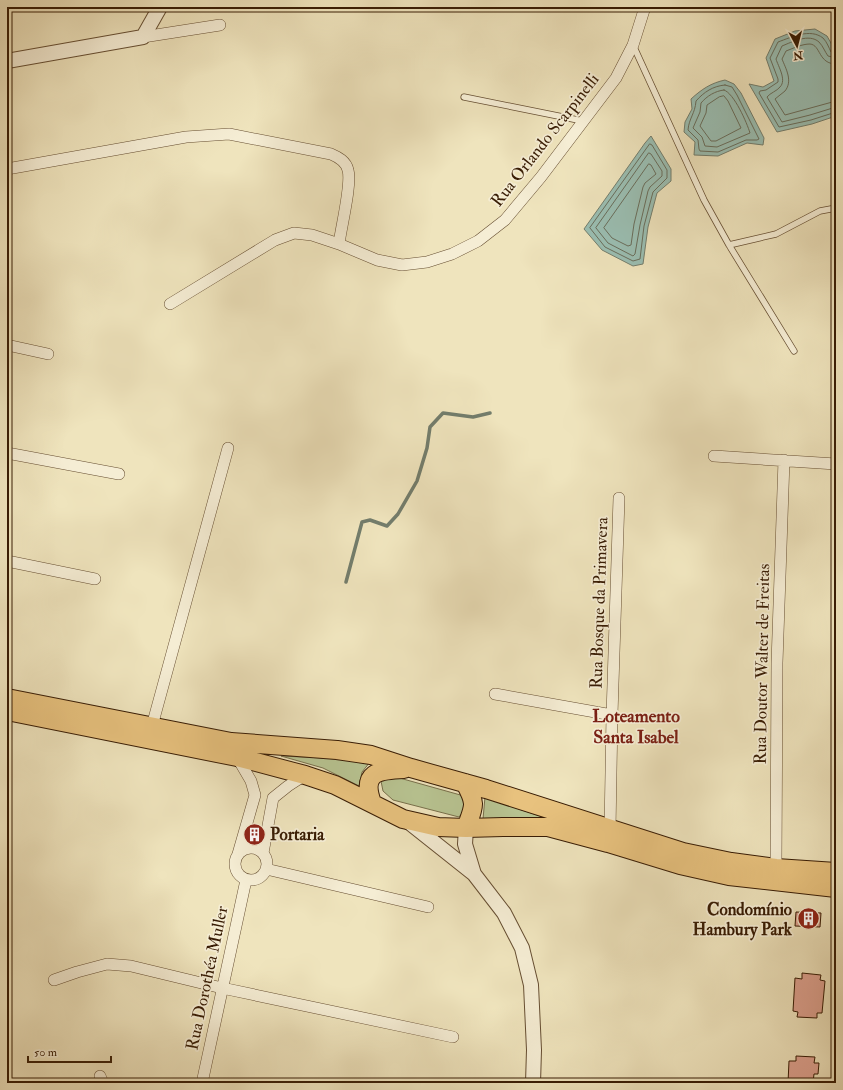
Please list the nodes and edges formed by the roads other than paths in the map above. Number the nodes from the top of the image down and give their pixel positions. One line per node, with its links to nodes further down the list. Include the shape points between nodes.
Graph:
1 (645, 7): 5 (street, Rua Orlando Scarpinelli)
2 (158, 8): 4 (street)
3 (220, 25): 4 (street)
4 (143, 37): 6 (street)
5 (633, 44): 8 (street, Rua Orlando Scarpinelli, via 616,78); 12 (lane, via 704,200)
6 (7, 61)
7 (464, 97): 8 (lane)
8 (583, 121): 11 (street, Rua Orlando Scarpinelli, via 505,220 478,241 452,254 427,262 402,265 377,260)
9 (7, 169): 11 (street, via 186,137 229,134 330,154 342,160 348,169 349,183)
10 (836, 208): 12 (lane, via 820,212 776,234)
11 (339, 244): 13 (street, Rua Orlando Scarpinelli, via 312,235 294,233 275,240)
12 (729, 245): 15 (lane)
13 (170, 304)
14 (7, 346): 16 (street)
15 (794, 351)
16 (48, 354)
17 (228, 448): 30 (street)
18 (7, 454): 22 (street)
19 (714, 456): 20 (street)
20 (784, 460): 21 (street); 43 (street, Rua Doutor Walter de Freitas, via 777,663)
21 (836, 464)
22 (118, 474)
23 (619, 498): 29 (street, Rua Bosque da Primavera)
24 (7, 561): 25 (street)
25 (95, 579)
26 (495, 694): 29 (street)
27 (7, 698): 30 (main road)
28 (7, 711): 31 (main road)
29 (612, 715): 40 (street, Rua Bosque da Primavera)
30 (152, 726): 32 (main road, via 231,742 371,755)
31 (237, 757): 33 (main road); 35 (street, via 251,781)
32 (411, 768): 34 (main road); 37 (main road, via 378,772 371,777 367,785)
33 (305, 775): 36 (street); 37 (main road)
34 (464, 783): 39 (main road, via 472,797 474,808); 40 (main road)
35 (255, 795): 36 (street); 42 (street)
36 (273, 798): 41 (street)
37 (372, 803): 38 (main road)
38 (403, 819): 39 (main road, via 438,827); 46 (street)
39 (466, 828): 46 (street, via 465,844); 48 (main road, via 548,827 680,865 729,876)
40 (610, 830): 43 (main road, via 683,852)
41 (263, 853): 42 (street, via 253,848 242,850); 44 (street, via 267,863)
42 (238, 854): 47 (street, via 234,863 235,869 241,878)
43 (776, 868): 45 (main road)
44 (266, 869): 47 (street, via 258,878); 49 (street)
45 (836, 872)
46 (474, 874): 54 (street, via 504,913 522,948 531,985)
47 (246, 880): 51 (street, Rua Dorothéa Muller)
48 (836, 888)
49 (428, 907)
50 (54, 980): 51 (street, via 108,964 131,966)
51 (222, 988): 52 (street); 53 (street, Rua Dorothéa Muller)
52 (453, 1037)
53 (202, 1083)
54 (533, 1083)

